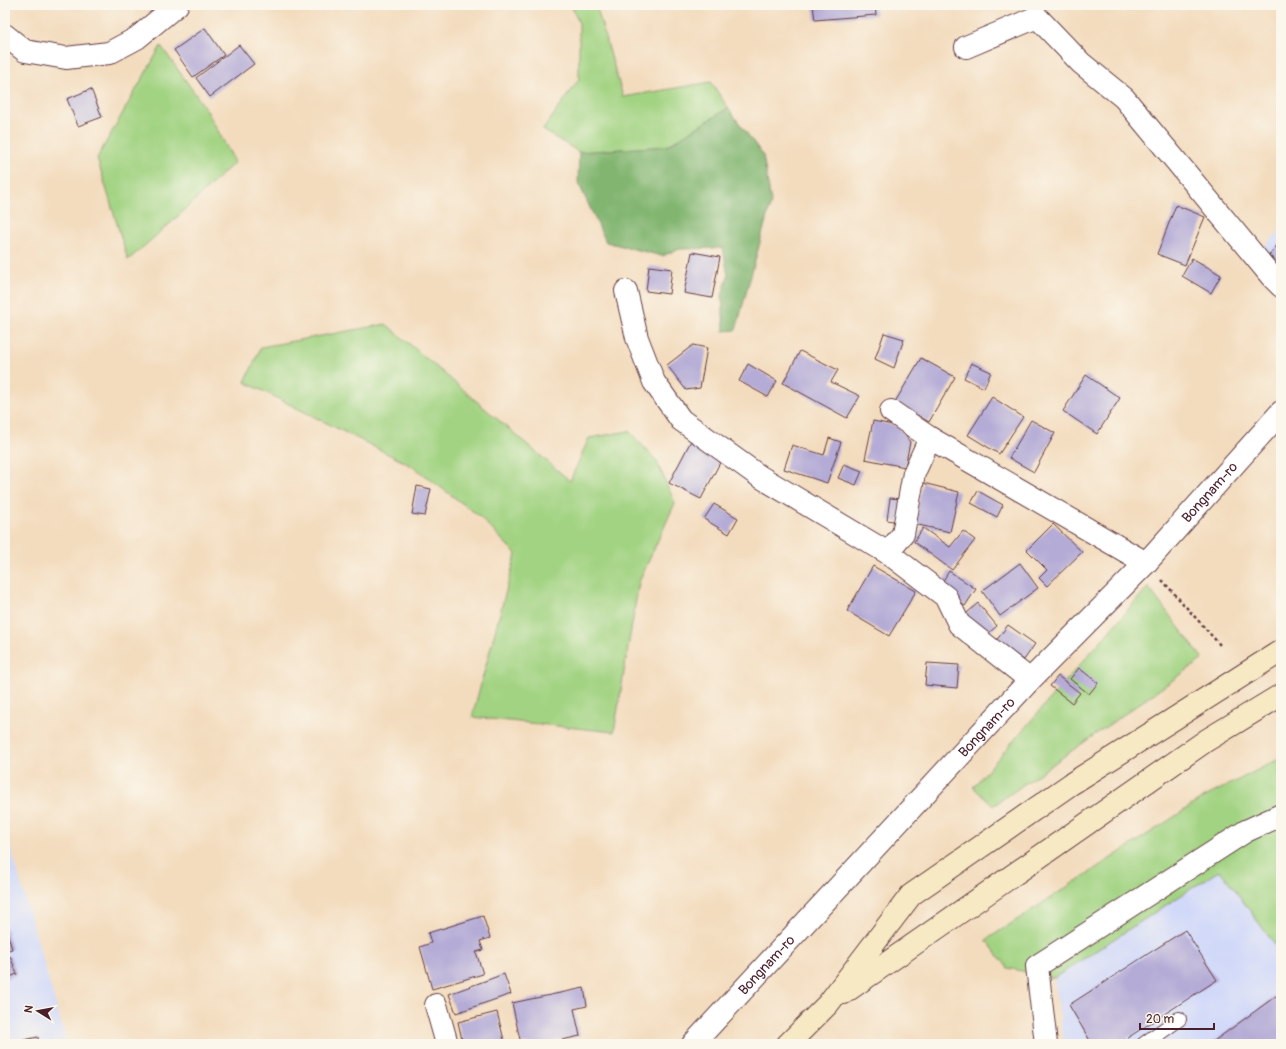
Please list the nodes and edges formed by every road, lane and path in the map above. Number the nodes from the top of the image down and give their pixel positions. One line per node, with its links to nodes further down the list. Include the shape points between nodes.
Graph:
1 (177, 5): 2 (street, via 137,38 109,53 66,58 25,51)
2 (5, 35)
3 (966, 47): 4 (street, via 1037,17 1081,63 1124,98)
4 (1281, 286)
5 (626, 291): 9 (street, via 637,338 654,382 680,420 759,476)
6 (891, 411): 8 (street)
7 (1281, 412): 10 (street, Bongnam-ro)
8 (930, 438): 9 (street, via 914,473 903,534); 10 (street)
9 (888, 553): 13 (street, via 946,596 959,624)
10 (1146, 563): 11 (path); 13 (street, Bongnam-ro)
11 (1220, 645)
12 (1281, 651): 16 (main road, via 1071,784 911,895)
13 (1030, 680): 20 (street, Bongnam-ro)
14 (1281, 695): 16 (main road, via 1207,740)
15 (1281, 815): 22 (street, via 1246,830 1037,966)
16 (828, 1004): 21 (main road)
17 (436, 1005): 19 (street)
18 (1179, 1018): 23 (lane)
19 (447, 1044)
20 (693, 1044)
21 (788, 1044)
22 (1046, 1044)
23 (1144, 1044)

